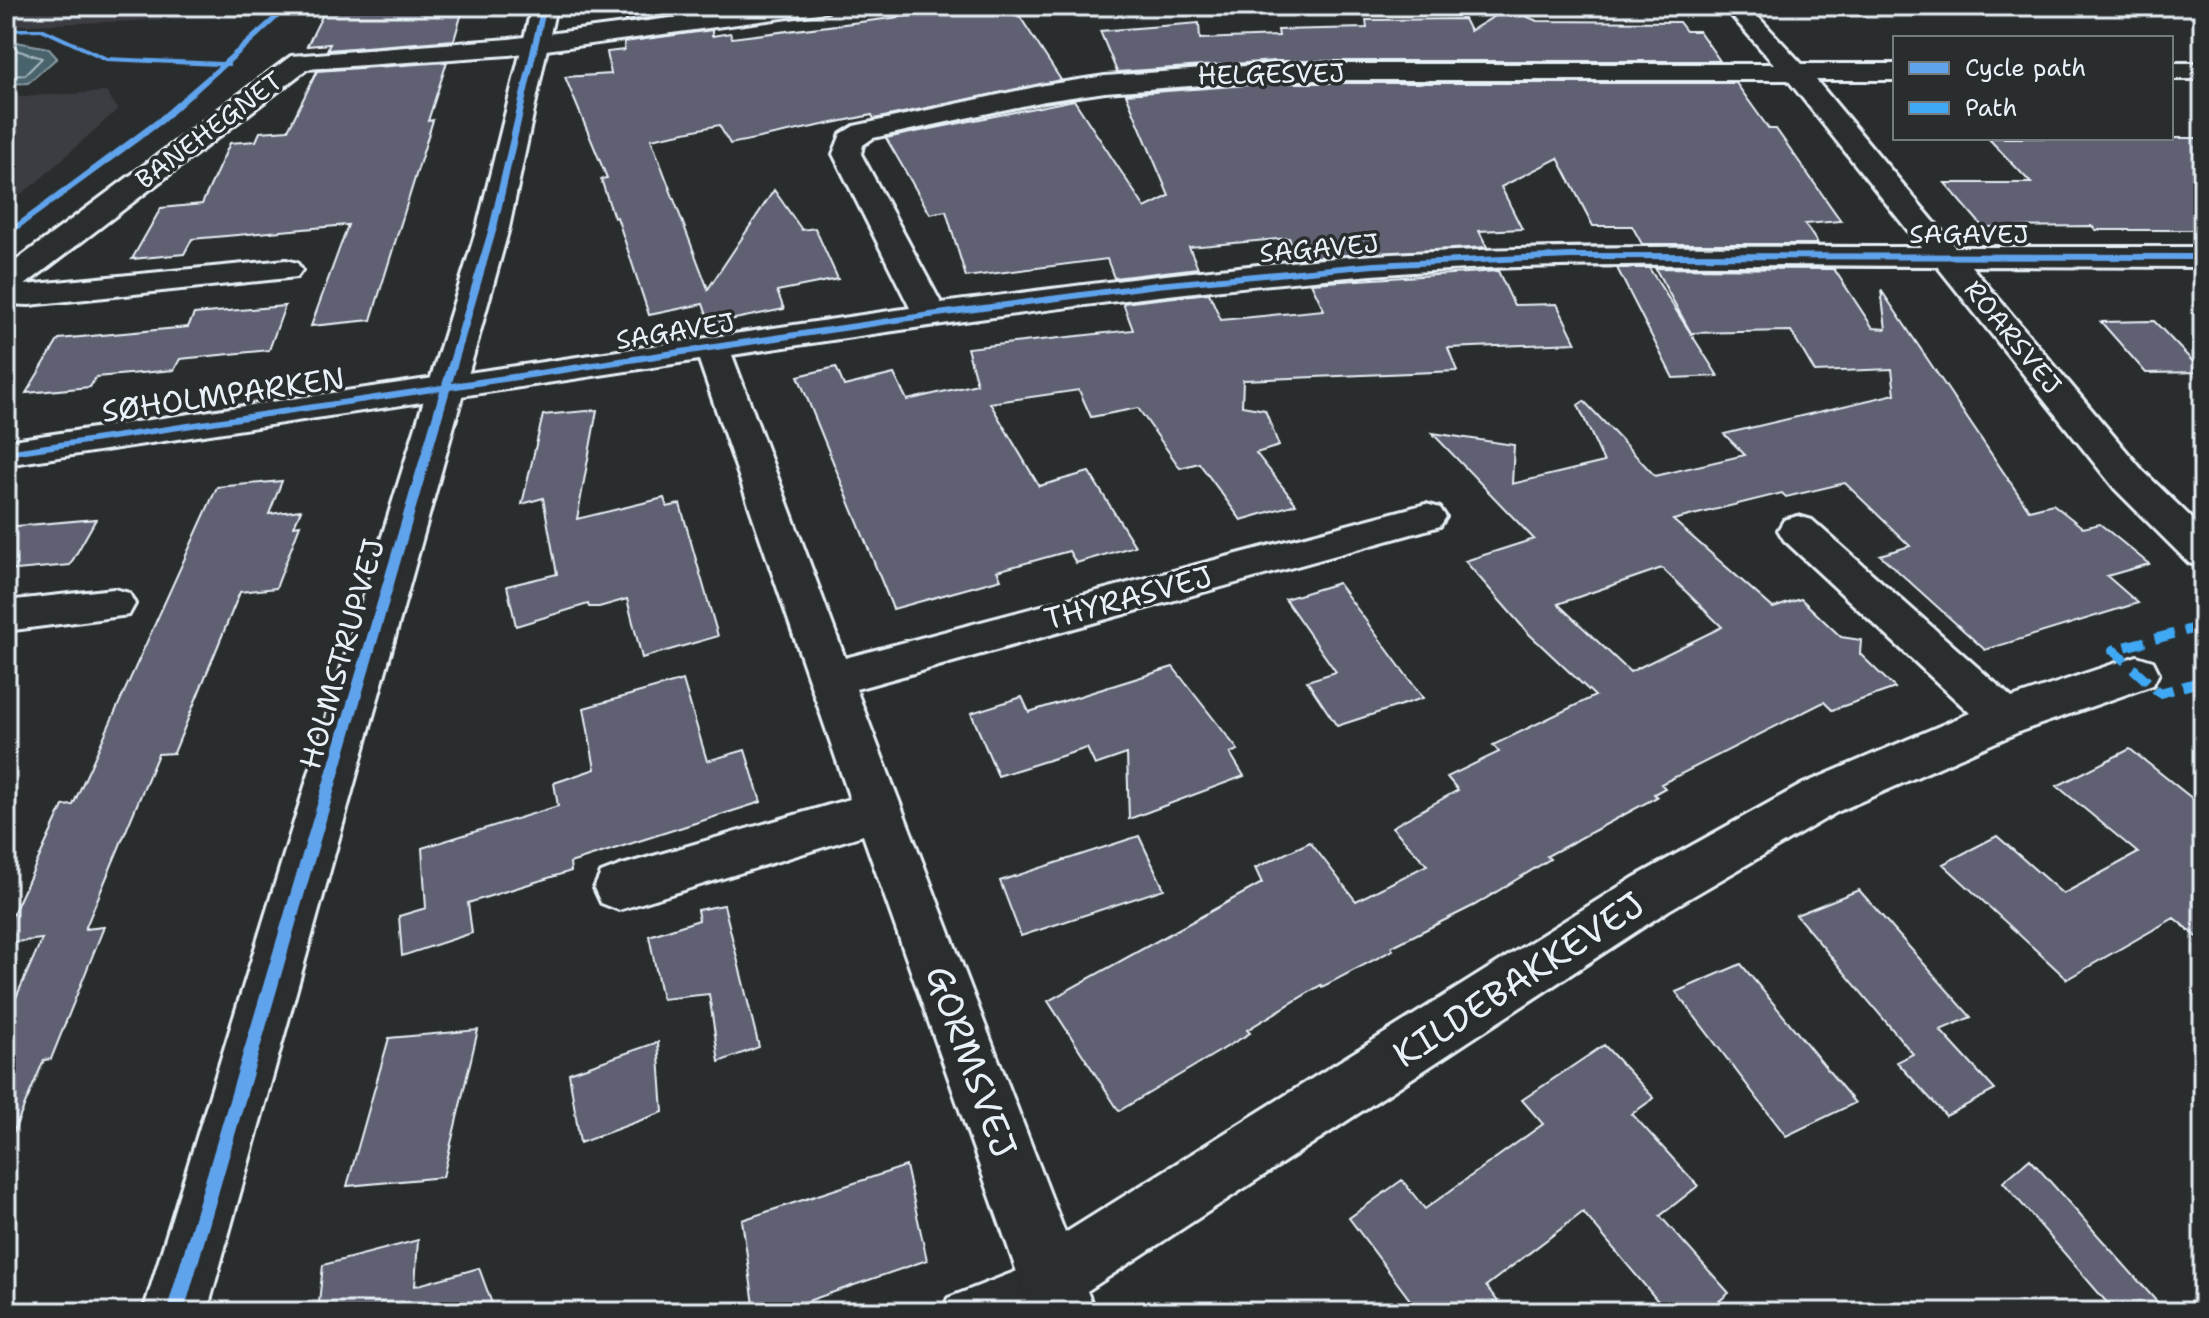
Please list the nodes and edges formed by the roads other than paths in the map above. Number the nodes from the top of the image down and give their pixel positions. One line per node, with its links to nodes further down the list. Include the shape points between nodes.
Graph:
1 (819, 6): 3 (street, BANEHEGNET)
2 (1735, 6): 6 (street, ROARSVEJ)
3 (540, 24): 11 (street, BANEHEGNET, via 509,47 300,62); 15 (street, HOLMSTRUPVEJ, via 501,198)
4 (2173, 71): 5 (street)
5 (2203, 71)
6 (1795, 72): 7 (street, HELGESVEJ); 8 (street, ROARSVEJ); 13 (street, HELGESVEJ, via 1192,76 1045,93 864,132 852,138 847,154)
7 (1893, 72)
8 (1947, 256): 9 (street, SAGAVEJ); 13 (street, SAGAVEJ, via 1570,256 1374,265 1157,285); 19 (street, ROARSVEJ, via 2129,480)
9 (2203, 257)
10 (286, 270): 12 (street)
11 (6, 284)
12 (6, 294)
13 (930, 315): 14 (street, SAGAVEJ)
14 (712, 347): 15 (street, SAGAVEJ); 23 (street, GORMSVEJ)
15 (447, 389): 16 (street, SØHOLMPARKEN); 28 (street, HOLMSTRUPVEJ)
16 (6, 453)
17 (1426, 517): 23 (street, THYRASVEJ)
18 (1798, 530): 24 (street)
19 (2203, 553)
20 (114, 604): 21 (street)
21 (6, 616)
22 (2137, 673): 24 (street, KILDEBAKKEVEJ)
23 (830, 679): 25 (street, GORMSVEJ)
24 (2005, 718): 27 (street, KILDEBAKKEVEJ, via 1820,798 1651,894)
25 (880, 810): 26 (street); 27 (street, GORMSVEJ)
26 (619, 888)
27 (1057, 1295): 29 (lane)
28 (175, 1312)
29 (962, 1312)

